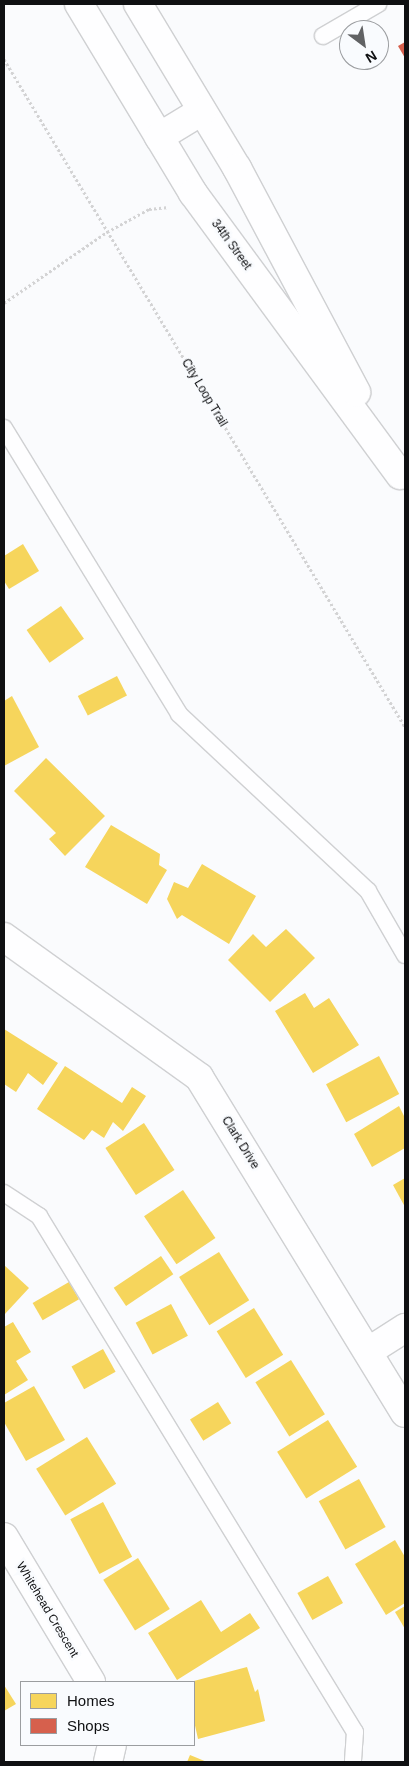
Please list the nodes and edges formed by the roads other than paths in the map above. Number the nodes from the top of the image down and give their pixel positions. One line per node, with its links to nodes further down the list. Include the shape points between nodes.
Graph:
1 (80, 4): 6 (street, 34th Street)
2 (138, 4): 5 (street, 34th Street)
3 (378, 4): 4 (lane)
4 (323, 36)
5 (202, 111): 6 (street); 8 (street, 34th Street, via 236,168)
6 (159, 137): 8 (street, 34th Street, via 193,193)
7 (4, 428): 10 (lane, via 179,714 368,891)
8 (403, 479)
9 (4, 937): 13 (street, Clark Drive, via 199,1077)
10 (405, 954)
11 (4, 1193): 19 (lane, via 39,1216 355,1732)
12 (405, 1328): 13 (street)
13 (368, 1351): 14 (street, Clark Drive)
14 (405, 1413)
15 (4, 1538): 16 (street, Whitehead Crescent)
16 (90, 1681)
17 (112, 1746): 18 (street)
18 (108, 1762)
19 (353, 1762)

